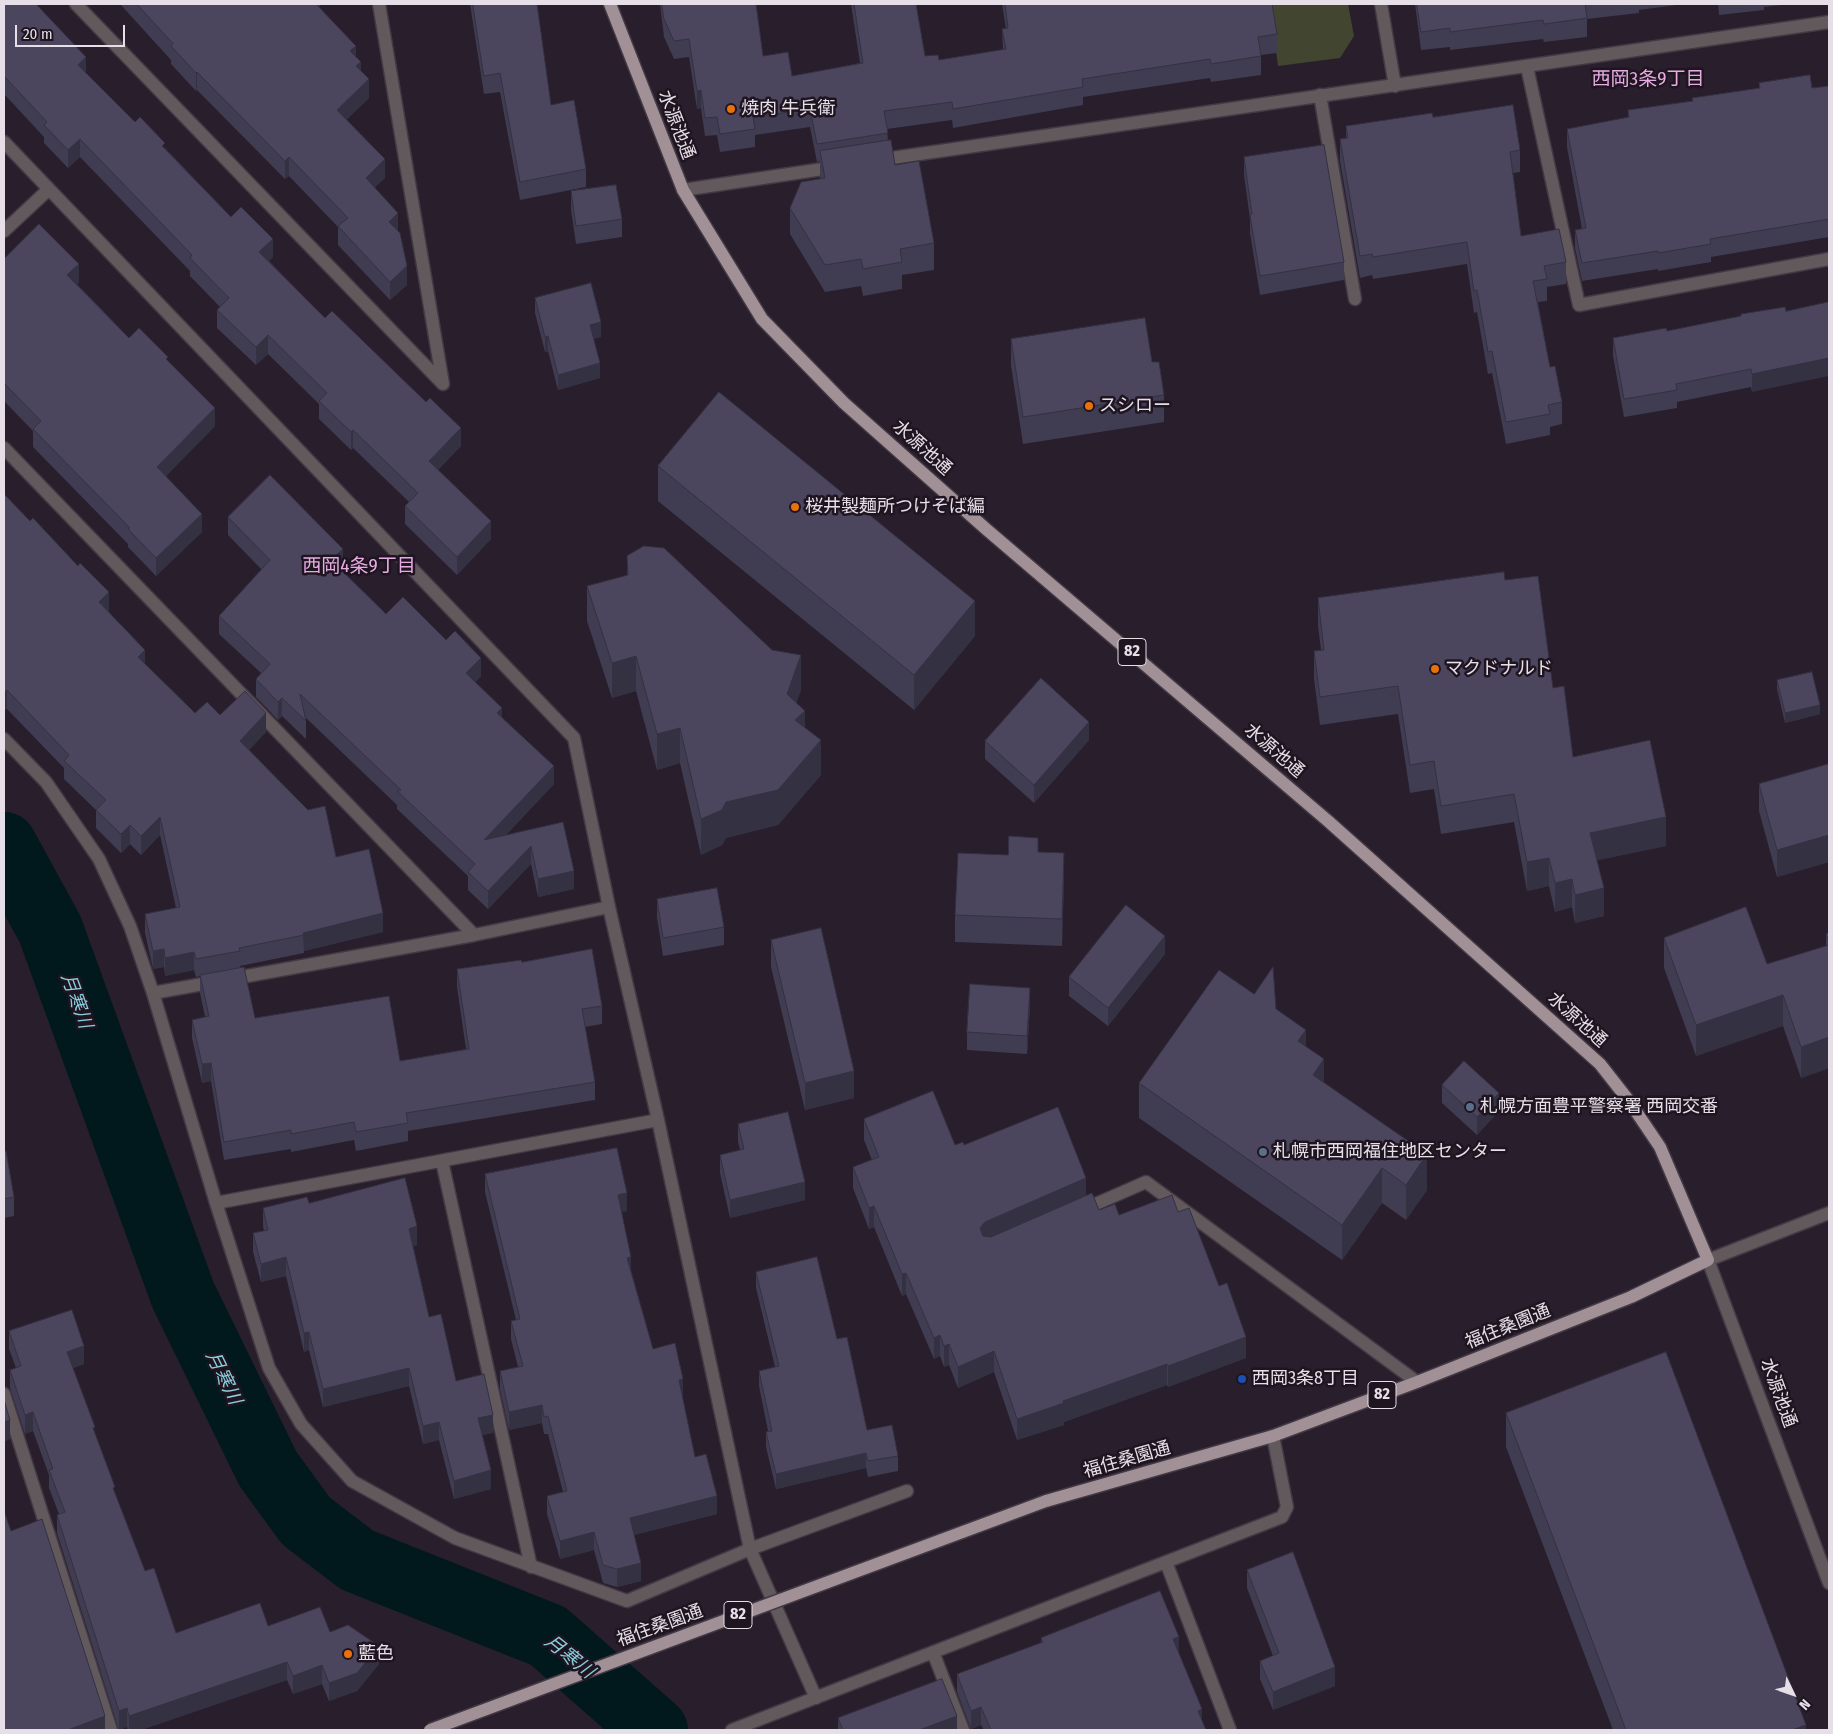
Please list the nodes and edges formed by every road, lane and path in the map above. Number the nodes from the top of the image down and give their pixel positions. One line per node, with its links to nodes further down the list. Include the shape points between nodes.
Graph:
1 (76, 4): 2 (street, via 443,384)
2 (379, 4)
3 (610, 4): 13 (main road, 水源池通 / 82)
4 (1381, 4): 7 (street)
5 (1829, 22): 6 (street)
6 (1527, 67): 7 (street); 15 (street, via 1578,305)
7 (1395, 86): 8 (street)
8 (1320, 95): 10 (street); 16 (street)
9 (4, 142): 12 (street)
10 (869, 162)
11 (849, 165): 13 (street)
12 (49, 189): 14 (street); 19 (street, via 574,738)
13 (683, 190): 27 (main road, 水源池通 / 82, via 762,320 844,403 986,529 1328,821 1600,1064 1660,1147)
14 (4, 231)
15 (1829, 259)
16 (1356, 299)
17 (4, 448): 20 (street)
18 (4, 739): 21 (street, via 46,782 99,859 130,926)
19 (609, 907): 20 (street); 22 (street)
20 (474, 935): 21 (street)
21 (153, 993): 24 (street)
22 (658, 1120): 23 (street); 32 (street)
23 (442, 1161): 24 (street); 34 (street)
24 (216, 1203): 34 (street, via 269,1368 301,1424 352,1481 455,1538)
25 (1829, 1214): 27 (street, 福住桑園通)
26 (1067, 1217): 28 (street, via 1146,1182)
27 (1708, 1260): 28 (main road, 福住桑園通 / 82, via 1631,1297); 35 (street, 水源池通)
28 (1417, 1382): 30 (main road, 福住桑園通 / 82)
29 (4, 1394): 38 (street)
30 (1273, 1436): 33 (street, via 1287,1507 1285,1515); 39 (main road, 福住桑園通 / 82, bridge, via 1046,1501)
31 (907, 1491): 32 (street)
32 (750, 1549): 34 (street, via 628,1601); 37 (street)
33 (1166, 1562): 36 (street); 42 (street)
34 (531, 1567)
35 (1829, 1583)
36 (933, 1652): 37 (street); 41 (street)
37 (816, 1698): 40 (street)
38 (111, 1730)
39 (430, 1730)
40 (734, 1730)
41 (962, 1730)
42 (1230, 1730)

